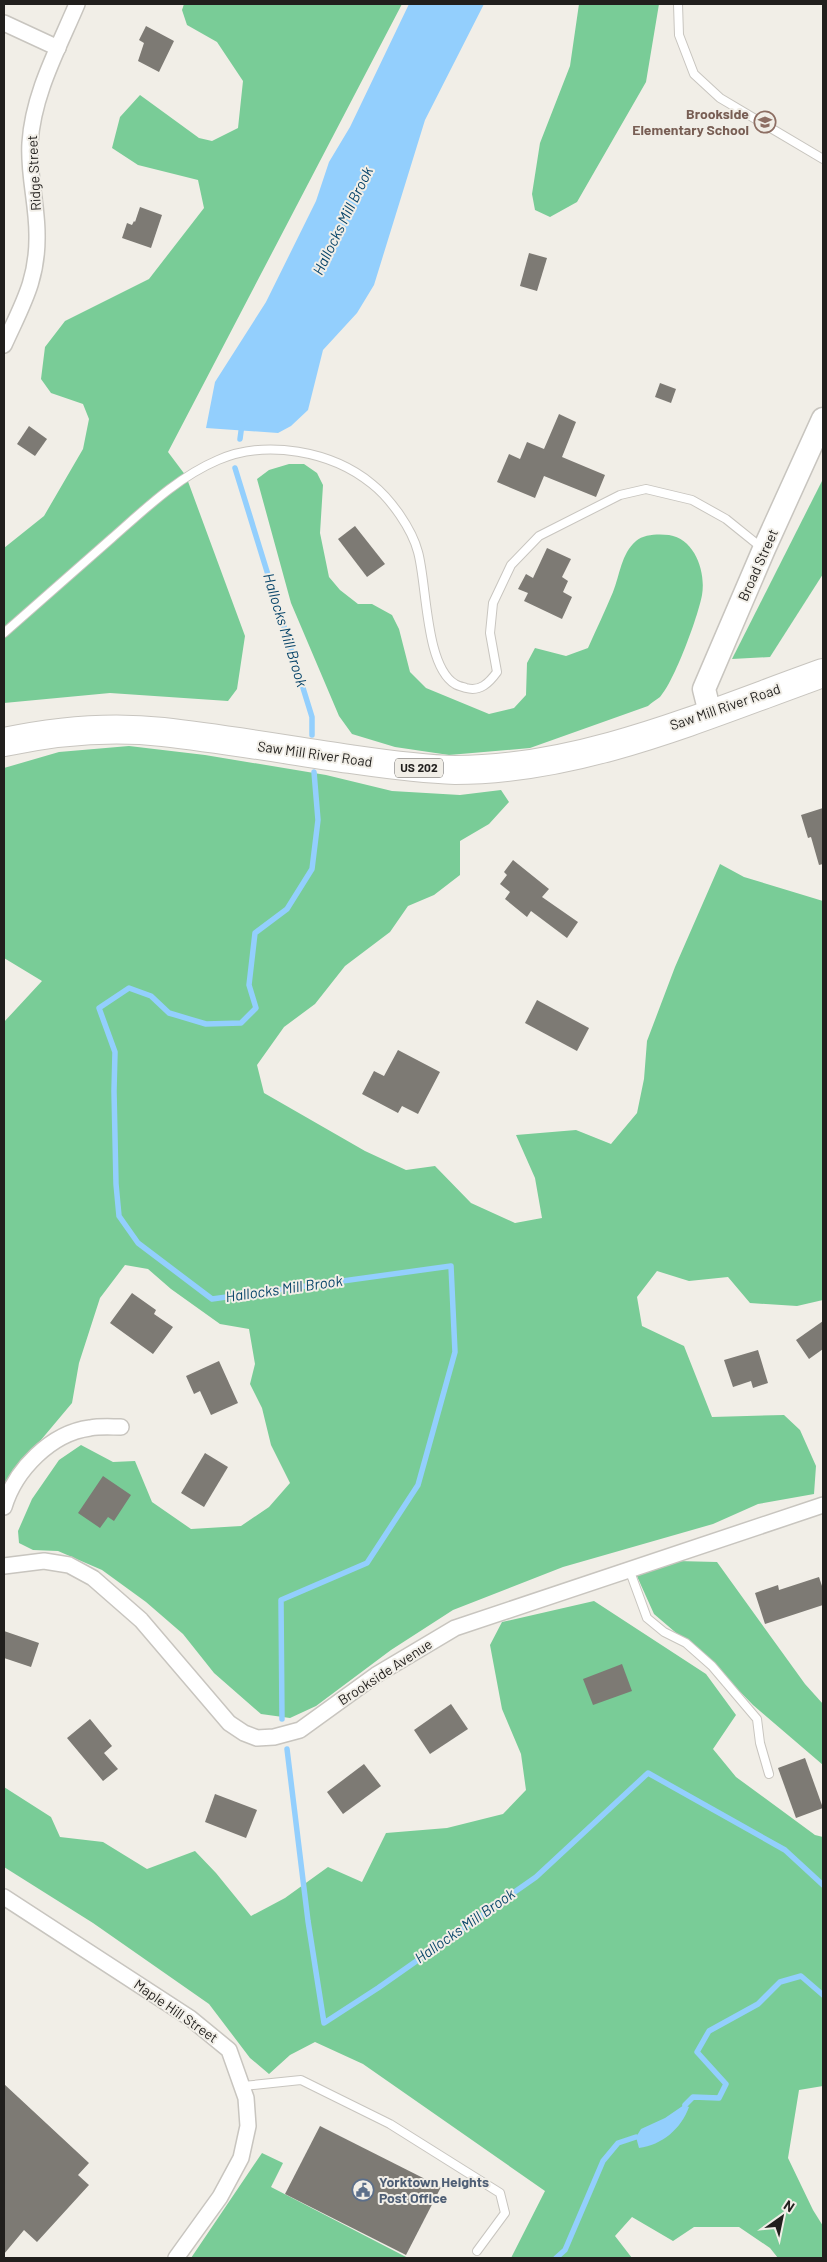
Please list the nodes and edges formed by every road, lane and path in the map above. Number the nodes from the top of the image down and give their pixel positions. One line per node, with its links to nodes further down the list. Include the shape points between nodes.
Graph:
1 (77, 4): 4 (street, Ridge Street)
2 (678, 4): 5 (lane, via 679,35 694,74 720,98)
3 (4, 24): 4 (street)
4 (58, 48): 6 (street, Ridge Street, via 35,106 30,144 38,234 31,288)
5 (823, 159)
6 (4, 345)
7 (823, 419): 8 (street, Broad Street)
8 (764, 549): 9 (lane, via 726,519 692,500 646,489 620,495 539,536 511,565 493,603 490,633 497,672 489,684 473,690 455,684 441,668 432,637 418,551 399,513 373,484 339,463 297,452 250,452 224,458 186,476); 11 (street, Broad Street, via 704,689)
9 (4, 633)
10 (823, 672): 11 (highway, Saw Mill River Road / US 202)
11 (710, 713): 12 (highway, Saw Mill River Road / US 202, via 593,750 529,764 456,770 412,768 161,732 57,732)
12 (4, 742)
13 (121, 1427): 15 (street, via 90,1428 65,1435 36,1455 8,1495)
14 (823, 1505): 17 (street, Brookside Avenue)
15 (4, 1507)
16 (4, 1566): 17 (street, Brookside Avenue, via 44,1561 69,1566 93,1578 141,1620 229,1723 257,1738 300,1730 376,1675 455,1628)
17 (629, 1569): 18 (lane, via 647,1618 664,1632 686,1643 712,1666 757,1719)
18 (769, 1774)
19 (4, 1897): 20 (street, Maple Hill Street, via 213,2034 229,2050)
20 (243, 2086): 21 (lane, via 302,2080 390,2124 500,2193 505,2213); 22 (street, Maple Hill Street, via 248,2126 241,2158 220,2197)
21 (477, 2251)
22 (176, 2258)

